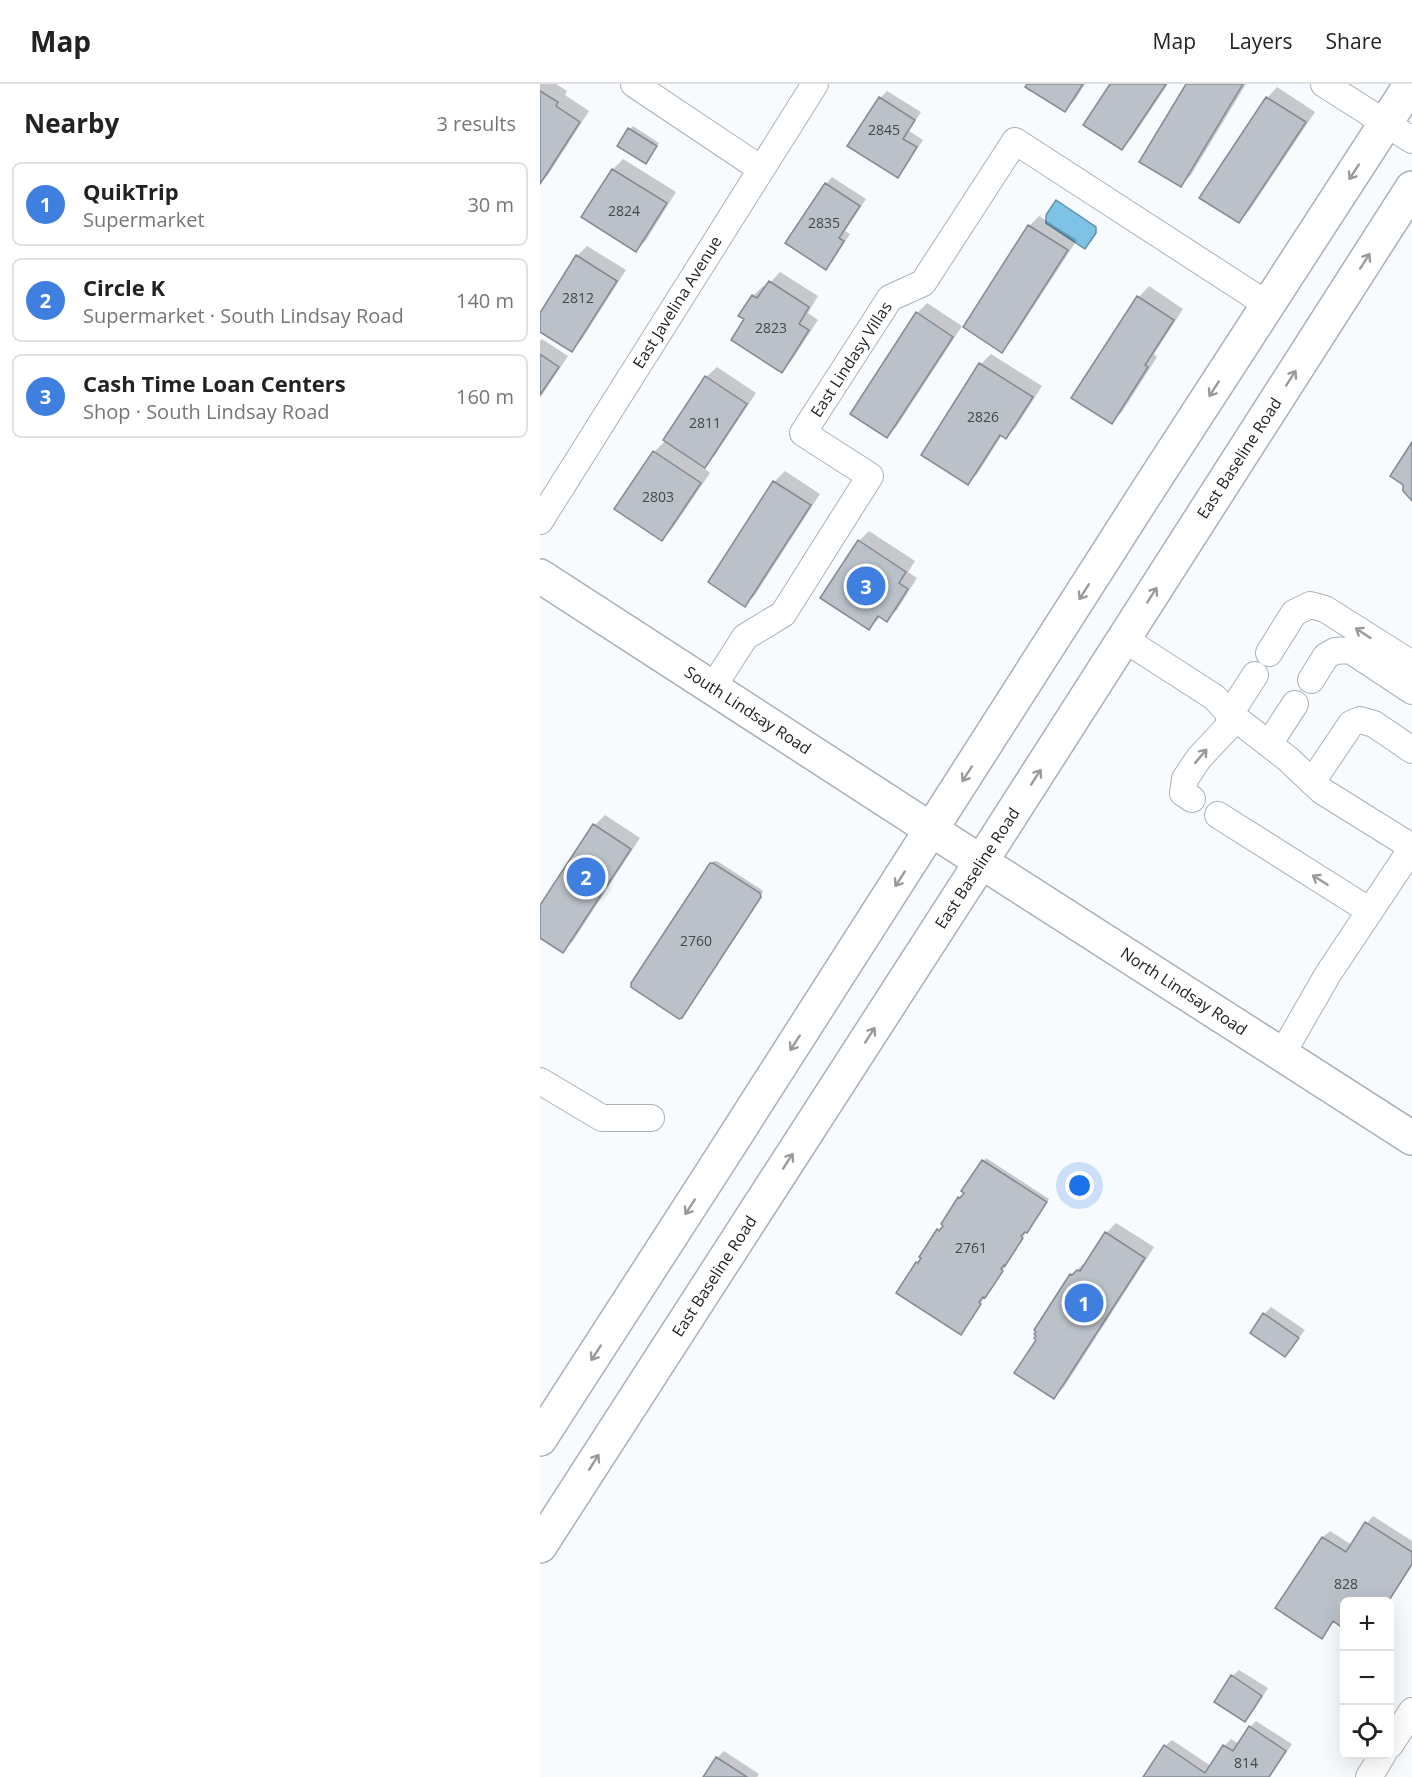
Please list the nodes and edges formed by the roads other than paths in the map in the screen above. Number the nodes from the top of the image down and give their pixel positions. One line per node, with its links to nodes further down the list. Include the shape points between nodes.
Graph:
1 (634, 84): 6 (street)
2 (815, 84): 6 (street, East Javelina Avenue)
3 (1324, 84): 5 (street)
4 (1411, 84): 5 (main road, East Baseline Road)
5 (1399, 132): 8 (main road, East Baseline Road, one-way to 8)
6 (761, 169): 9 (street, East Javelina Avenue)
7 (1412, 188): 11 (main road, East Baseline Road, one-way to 7)
8 (1268, 305): 16 (street, East Lindasy Villas, via 1015,141 923,283 890,298 803,433 870,476 783,614 745,637); 25 (main road, East Baseline Road, one-way to 25)
9 (540, 521)
10 (540, 576): 16 (main road, South Lindsay Road)
11 (1124, 639): 19 (street, via 1214,697); 25 (main road, East Baseline Road, one-way to 11)
12 (1269, 653): 13 (street, one-way to 12, via 1325,609 1310,605 1294,613)
13 (1412, 664)
14 (1255, 675): 19 (street)
15 (1311, 680): 17 (street, via 1326,656 1344,649)
16 (712, 687): 25 (main road, South Lindsay Road)
17 (1412, 691)
18 (1295, 704): 20 (street)
19 (1230, 714): 20 (street); 23 (street, one-way to 19, via 1183,793 1185,778 1228,727)
20 (1269, 744): 22 (street)
21 (1412, 750): 22 (street, via 1374,724 1360,720 1351,724)
22 (1312, 782): 26 (street)
23 (1192, 799)
24 (1218, 815): 27 (street, one-way to 24)
25 (956, 845): 28 (main road, North Lindsay Road); 32 (main road, East Baseline Road, one-way to 32); 33 (main road, East Baseline Road, one-way to 25)
26 (1412, 847): 27 (street)
27 (1370, 911): 28 (street)
28 (1282, 1054): 31 (main road, North Lindsay Road)
29 (540, 1081): 30 (street, via 602,1118)
30 (651, 1118)
31 (1412, 1138)
32 (540, 1439)
33 (540, 1546)
34 (1412, 1711): 35 (street)
35 (1394, 1738)
36 (1380, 1759): 37 (street)
37 (1369, 1777)

